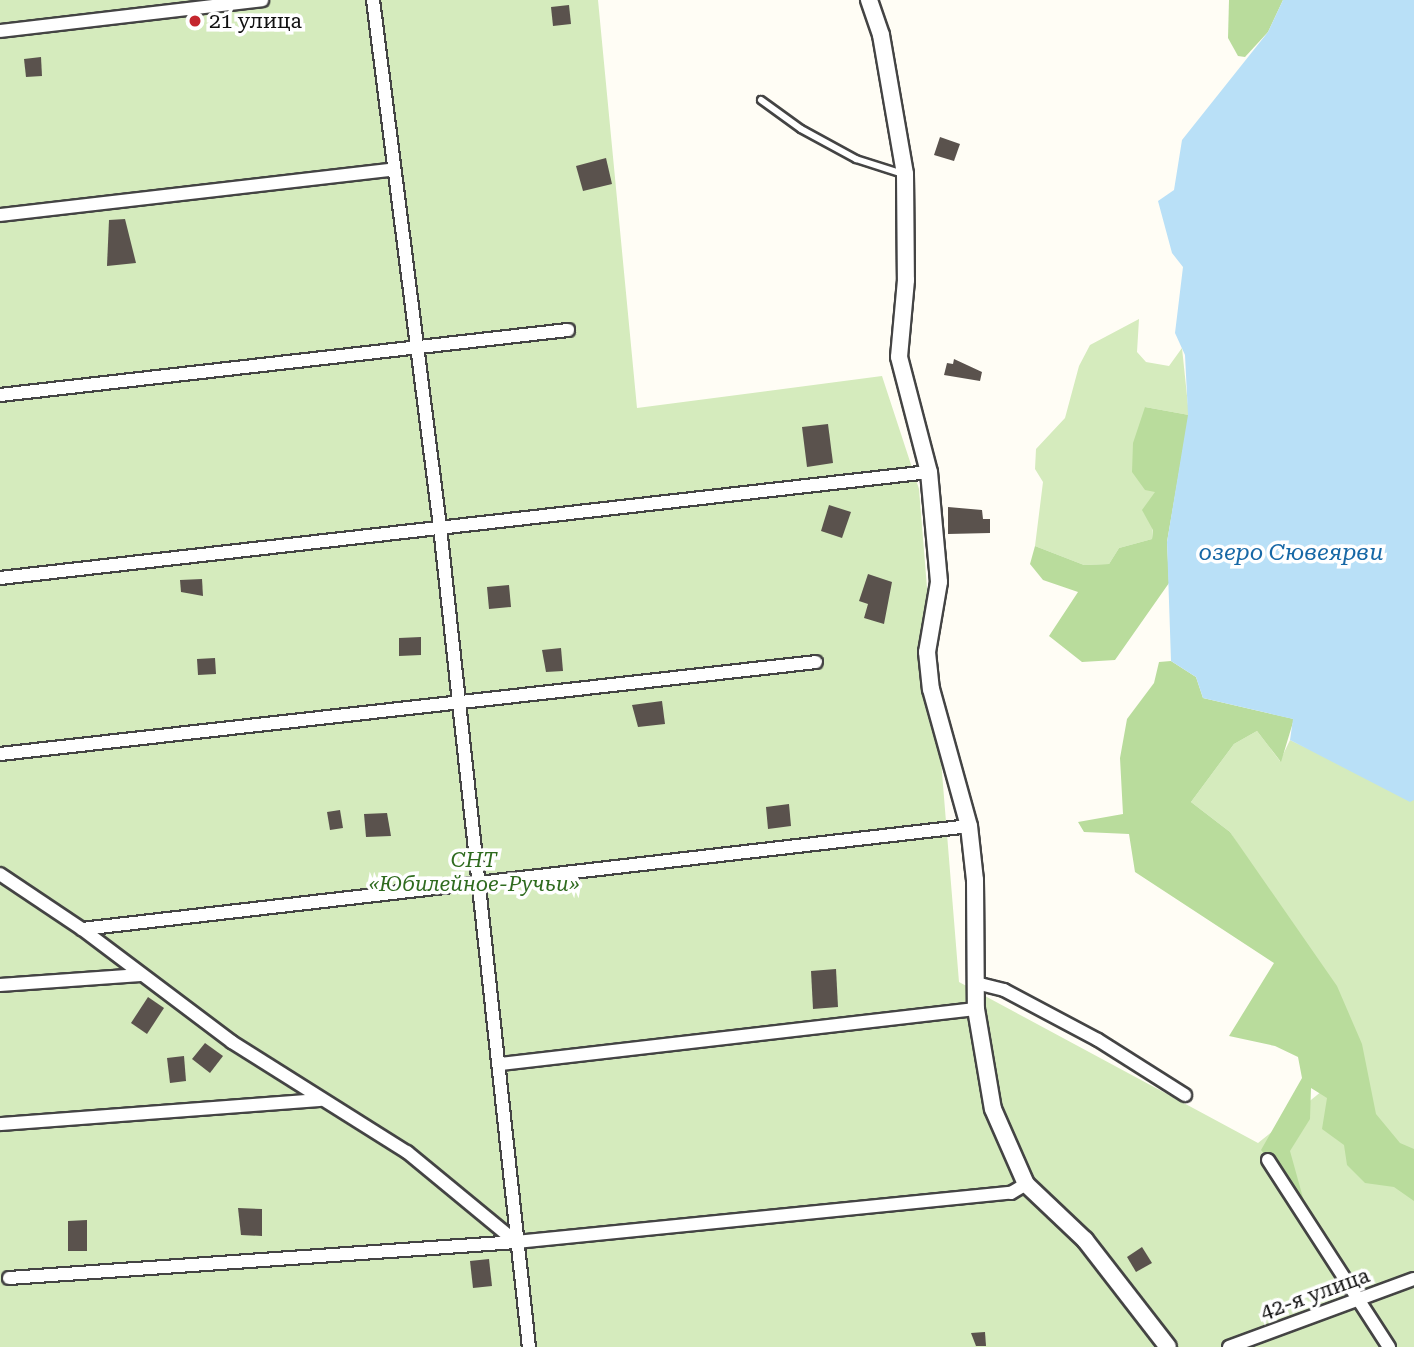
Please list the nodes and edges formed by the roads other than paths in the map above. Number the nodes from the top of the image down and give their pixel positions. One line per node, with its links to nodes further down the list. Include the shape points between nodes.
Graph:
1 (262, 0): 4 (street)
2 (373, 0): 6 (street)
3 (869, 0): 7 (street, via 881,35)
4 (0, 31)
5 (761, 100): 7 (lane, via 801,129 856,159 883,171)
6 (391, 170): 8 (street); 10 (street)
7 (905, 174): 12 (street, via 908,222 899,357)
8 (0, 215)
9 (568, 330): 10 (street)
10 (417, 347): 11 (street); 13 (street)
11 (0, 395)
12 (929, 472): 13 (street); 18 (street, via 939,582 927,652 931,689)
13 (440, 527): 14 (street); 16 (street)
14 (0, 578)
15 (816, 662): 16 (street)
16 (460, 705): 17 (street); 20 (street)
17 (0, 754)
18 (969, 826): 20 (street); 23 (street, via 975,880)
19 (0, 874): 21 (street)
20 (478, 884): 21 (street); 26 (street)
21 (82, 929): 22 (street)
22 (141, 975): 24 (street); 28 (street)
23 (976, 983): 25 (street); 27 (street, via 1004,990)
24 (0, 985)
25 (976, 1009): 26 (street); 31 (street, via 993,1109)
26 (500, 1064): 32 (street)
27 (1185, 1095)
28 (320, 1100): 29 (street); 32 (street, via 407,1152)
29 (0, 1124)
30 (1268, 1160): 35 (street)
31 (1026, 1184): 32 (street, via 1011,1193); 37 (street, via 1085,1240)
32 (516, 1242): 33 (street); 36 (street)
33 (9, 1278)
34 (1414, 1279): 35 (street, 42-я улица)
35 (1359, 1299): 38 (street, 42-я улица); 39 (street)
36 (529, 1347)
37 (1168, 1347)
38 (1230, 1347)
39 (1389, 1347)

